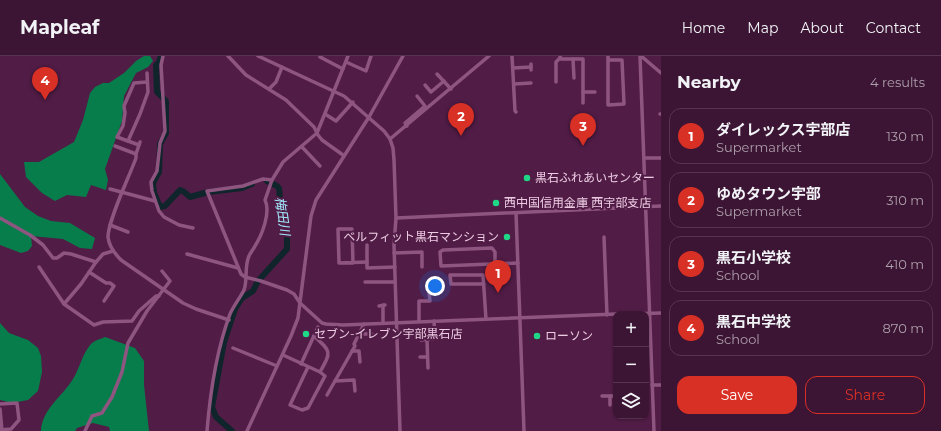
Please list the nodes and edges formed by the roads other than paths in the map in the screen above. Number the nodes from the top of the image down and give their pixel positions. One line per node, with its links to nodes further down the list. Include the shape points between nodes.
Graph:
1 (162, 56): 56 (street, via 165,131 159,147 157,171 151,182)
2 (228, 56): 31 (street, via 246,75)
3 (258, 56): 17 (street)
4 (321, 56): 20 (street)
5 (348, 56): 16 (street)
6 (371, 56): 16 (street, via 366,71)
7 (403, 56): 41 (street)
8 (489, 56): 32 (street)
9 (512, 56): 19 (street)
10 (640, 56): 22 (street); 50 (street)
11 (560, 57): 13 (street); 27 (street, via 556,62)
12 (608, 58): 12 (street, via 622,60 624,104 608,105)
13 (573, 59): 14 (street); 24 (street)
14 (583, 59): 15 (street); 34 (street)
15 (588, 59)
16 (346, 62): 20 (street)
17 (282, 67): 31 (street, via 276,82); 33 (street)
18 (531, 67): 19 (street)
19 (513, 68): 29 (street)
20 (343, 69): 33 (street)
21 (147, 73): 26 (street)
22 (661, 73)
23 (437, 74): 25 (street)
24 (574, 78)
25 (444, 81): 30 (street, via 431,92); 32 (street)
26 (147, 82): 45 (street, via 148,92); 45 (street, via 134,83 124,106 124,120 117,137)
27 (556, 82)
28 (531, 83): 29 (street)
29 (514, 84): 39 (street)
30 (425, 85)
31 (269, 89): 43 (street, via 292,106)
32 (451, 89): 42 (street)
33 (334, 91): 37 (street); 40 (street)
34 (582, 92): 35 (street); 38 (street)
35 (594, 92)
36 (417, 96): 42 (street, via 425,106 404,123)
37 (352, 102): 40 (street, via 336,120); 41 (street)
38 (583, 103)
39 (516, 112)
40 (325, 114): 43 (street)
41 (368, 117): 44 (street); 49 (street)
42 (406, 126): 44 (street)
43 (317, 133): 47 (street); 49 (street, via 326,144)
44 (390, 139): 61 (street, via 394,151)
45 (128, 141): 48 (street, via 140,144)
46 (115, 146): 48 (street)
47 (302, 147): 52 (street); 53 (street, via 284,162)
48 (136, 154): 55 (street)
49 (343, 155): 89 (street, via 313,206)
50 (644, 158): 51 (street); 58 (street)
51 (661, 158)
52 (320, 166)
53 (272, 182): 78 (street, via 263,179 208,193); 81 (street, via 265,200 267,212 264,224 256,246 249,255)
54 (110, 189): 55 (street)
55 (123, 192): 56 (street); 62 (street)
56 (155, 201): 63 (street, via 159,211 169,221)
57 (661, 206): 58 (street)
58 (645, 207): 59 (street); 92 (street)
59 (516, 213): 61 (street); 73 (street)
60 (0, 218): 70 (street, via 43,244 52,258 64,253)
61 (396, 218): 68 (street)
62 (110, 225): 64 (street); 67 (street, via 108,238)
63 (192, 228)
64 (128, 232)
65 (604, 237): 95 (street)
66 (366, 244): 71 (street)
67 (113, 251): 70 (street, via 103,254); 86 (street, via 121,260)
68 (394, 253): 76 (street); 77 (street, via 422,252)
69 (187, 254): 78 (street)
70 (96, 262): 80 (street)
71 (367, 262): 72 (street); 76 (street, via 367,268)
72 (353, 263): 72 (street, via 352,229 338,229 339,263)
73 (518, 263): 74 (street); 96 (street)
74 (495, 264): 74 (street, via 495,252 492,248 440,252 441,266)
75 (40, 267): 90 (street)
76 (395, 267): 83 (street)
77 (422, 267)
78 (238, 268): 81 (street)
79 (162, 271): 86 (street, via 170,280)
80 (89, 272): 88 (street, via 114,286); 90 (street)
81 (246, 277): 89 (street, via 287,290 294,294); 98 (street, via 245,288 232,309)
82 (365, 282): 83 (street)
83 (395, 282): 100 (street)
84 (438, 283): 101 (street, via 428,283 430,301 419,301)
85 (484, 284): 85 (street, via 450,284 450,275 483,275); 97 (street)
86 (162, 290): 87 (street); 98 (street, via 196,309)
87 (159, 296): 90 (street, via 139,311 132,321 103,322 94,325); 136 (street, via 128,343 114,394 102,413 92,416)
88 (104, 301)
89 (300, 303): 103 (street, via 326,324); 114 (street, via 297,322)
90 (64, 304)
91 (382, 305): 102 (street)
92 (650, 313): 93 (street); 105 (street)
93 (661, 313)
94 (613, 314): 95 (street)
95 (607, 315): 96 (street)
96 (520, 318): 97 (street); 140 (street)
97 (486, 319): 99 (street)
98 (229, 320): 137 (street, via 210,396)
99 (434, 321): 101 (street); 110 (street, via 435,338)
100 (397, 322): 101 (street); 102 (street); 139 (street)
101 (420, 322)
102 (383, 323): 103 (street)
103 (364, 324): 106 (street)
104 (318, 328): 108 (street)
105 (649, 328)
106 (359, 334): 107 (street); 113 (street)
107 (372, 334)
108 (314, 336): 118 (street); 123 (street, via 328,349 328,357)
109 (421, 340): 110 (street)
110 (427, 340): 116 (street)
111 (648, 347): 122 (street)
112 (233, 348): 119 (street)
113 (352, 351): 117 (street, via 359,351); 124 (street)
114 (283, 355): 118 (street); 119 (street)
115 (420, 357): 116 (street)
116 (427, 357): 121 (street)
117 (360, 362)
118 (301, 364): 120 (street)
119 (278, 366): 138 (street)
120 (308, 367): 123 (street); 123 (street, via 290,405 302,410 308,408 325,378)
121 (428, 368)
122 (651, 369): 125 (street)
123 (320, 372)
124 (335, 381): 127 (street, via 354,380); 128 (street)
125 (652, 385): 126 (street); 131 (street)
126 (661, 385)
127 (355, 391)
128 (327, 395)
129 (602, 396): 130 (street)
130 (610, 396): 133 (street)
131 (652, 397): 141 (street)
132 (0, 404): 135 (street, via 17,404 18,414 18,420 11,429)
133 (610, 405)
134 (0, 409): 135 (street)
135 (1, 430)
136 (85, 431)
137 (207, 431)
138 (247, 431)
139 (400, 431)
140 (524, 431)
141 (654, 431)

